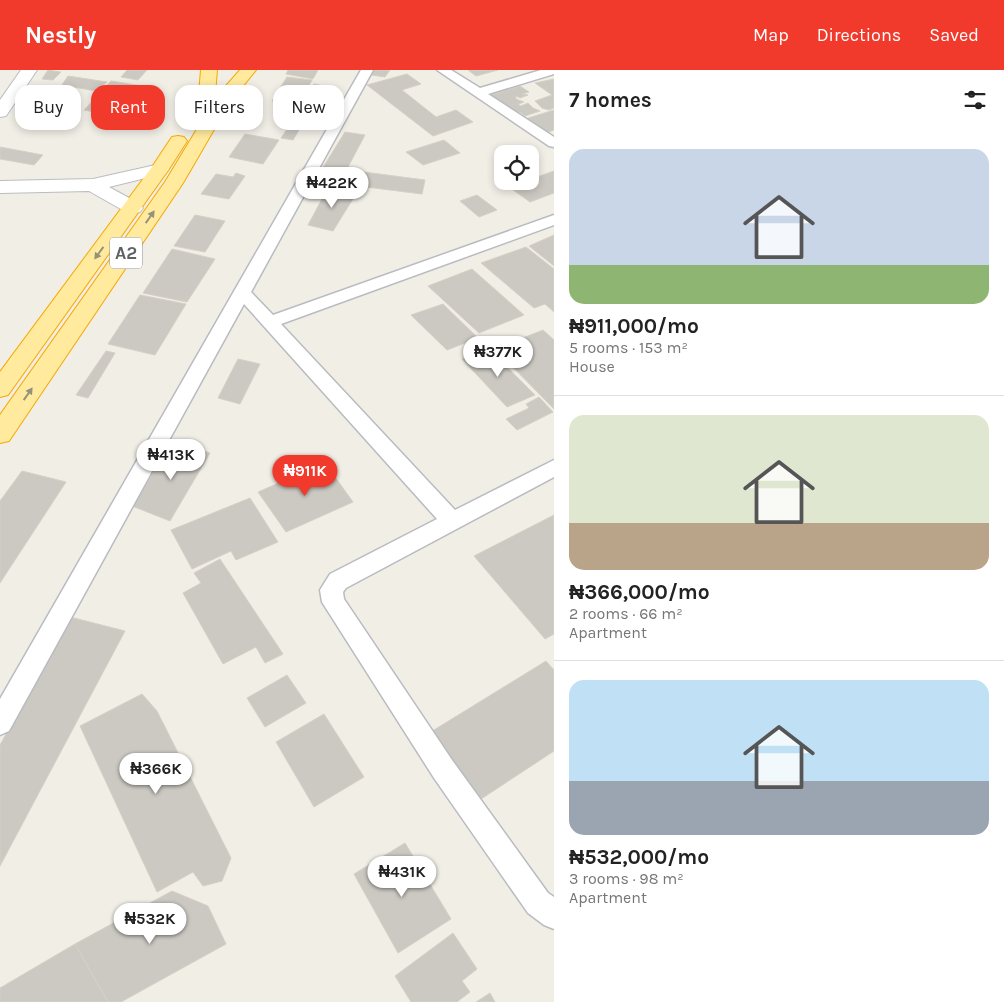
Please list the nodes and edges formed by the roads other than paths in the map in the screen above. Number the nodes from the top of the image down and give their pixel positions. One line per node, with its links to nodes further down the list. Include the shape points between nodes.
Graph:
1 (29, 70): 14 (main road)
2 (209, 70): 9 (highway)
3 (228, 70): 10 (highway, A2)
4 (248, 70): 11 (highway, A2)
5 (263, 70): 12 (highway)
6 (367, 70): 23 (street)
7 (442, 70): 13 (street)
8 (554, 70): 13 (street)
9 (212, 85)
10 (221, 85)
11 (230, 85)
12 (247, 85)
13 (478, 93): 17 (street)
14 (0, 112)
15 (190, 130): 18 (highway, A2)
16 (199, 130): 26 (highway, A2, one-way to 16, via 174,183)
17 (554, 142)
18 (160, 169): 19 (main road); 21 (highway, A2)
19 (93, 185): 20 (main road); 21 (main road)
20 (0, 187)
21 (133, 208): 25 (highway, A2, one-way to 25)
22 (554, 220): 24 (street)
23 (242, 292): 24 (street); 29 (street)
24 (270, 322): 28 (street)
25 (0, 389)
26 (0, 434)
27 (554, 468): 28 (street)
28 (452, 521): 30 (street, via 338,581 331,590 333,602 538,903)
29 (0, 723)
30 (554, 915)

